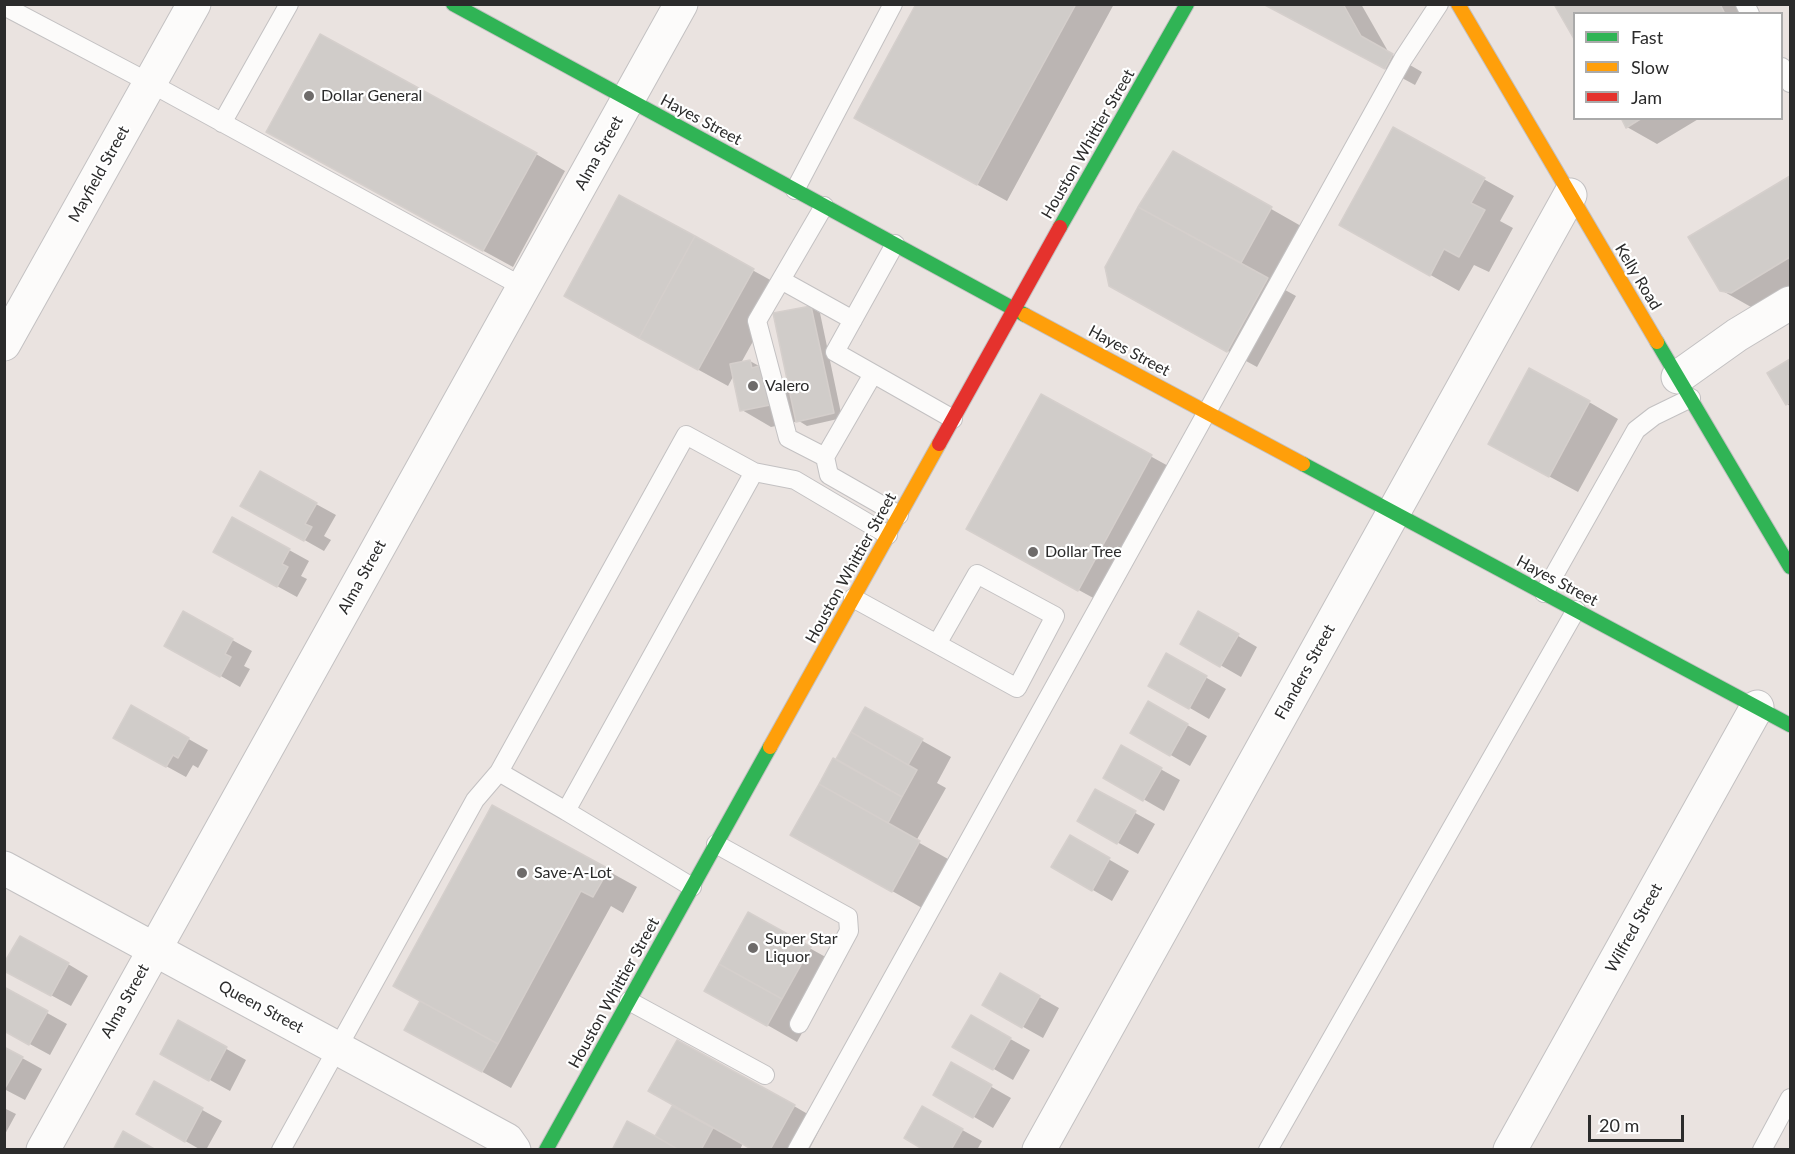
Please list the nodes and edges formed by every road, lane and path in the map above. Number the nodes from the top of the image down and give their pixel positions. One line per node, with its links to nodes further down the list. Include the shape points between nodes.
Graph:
1 (194, 4): 11 (street, Mayfield Street)
2 (289, 4): 14 (lane)
3 (453, 4): 13 (street, Hayes Street)
4 (681, 4): 13 (street, Alma Street)
5 (893, 4): 15 (lane)
6 (1187, 4): 22 (street, Houston Whittier Street)
7 (1439, 4): 27 (lane, via 1403,59)
8 (1458, 4): 16 (street, Kelly Road)
9 (4, 6): 11 (lane)
10 (1783, 70): 12 (lane)
11 (150, 83): 14 (lane); 24 (street, Mayfield Street)
12 (1791, 83)
13 (628, 99): 15 (street, Hayes Street); 20 (street, Alma Street)
14 (222, 123): 20 (lane)
15 (795, 190): 17 (street, Hayes Street)
16 (1570, 195): 26 (street, Kelly Road); 31 (street, Flanders Street)
17 (824, 206): 18 (street, Hayes Street); 19 (lane)
18 (895, 244): 22 (street, Hayes Street); 23 (lane)
19 (781, 280): 23 (lane); 29 (lane, via 758,321 788,438)
20 (523, 287): 48 (street, Alma Street)
21 (1791, 303): 26 (street, via 1737,335)
22 (1014, 309): 27 (street, Hayes Street); 28 (street, Houston Whittier Street)
23 (853, 320): 25 (lane, via 835,352)
24 (4, 344)
25 (873, 374): 28 (lane); 29 (lane)
26 (1685, 388): 34 (street, Kelly Road); 35 (lane, via 1636,430)
27 (1207, 412): 31 (street, Hayes Street); 40 (lane)
28 (953, 419): 32 (street, Houston Whittier Street)
29 (825, 457): 32 (lane, via 829,475)
30 (754, 472): 33 (lane, via 795,480); 43 (lane, via 686,435); 44 (lane)
31 (1394, 513): 35 (street, Hayes Street); 59 (street, Flanders Street)
32 (899, 515): 33 (street, Houston Whittier Street)
33 (888, 535): 36 (street, Houston Whittier Street)
34 (1791, 567)
35 (1544, 593): 37 (street, Hayes Street)
36 (853, 598): 38 (lane); 45 (street, Houston Whittier Street)
37 (1576, 610): 41 (street, Hayes Street); 60 (lane)
38 (937, 644): 39 (lane); 39 (lane, via 977,574 1055,616)
39 (1017, 688): 40 (lane)
40 (1045, 703): 58 (lane)
41 (1757, 707): 42 (street, Hayes Street); 61 (street, Wilfred Street)
42 (1791, 725)
43 (499, 772): 44 (lane); 51 (lane, via 475,800)
44 (566, 811): 47 (lane)
45 (716, 844): 47 (street, Houston Whittier Street); 50 (lane, via 848,917 849,931)
46 (4, 868): 48 (street, Queen Street)
47 (692, 887): 49 (street, Houston Whittier Street)
48 (154, 949): 51 (street, Queen Street); 54 (street, Alma Street)
49 (629, 1001): 52 (lane); 57 (street, Houston Whittier Street)
50 (800, 1024)
51 (338, 1048): 55 (lane); 56 (street, Queen Street, via 507,1140)
52 (765, 1075)
53 (1791, 1098): 62 (lane)
54 (43, 1149)
55 (281, 1149)
56 (514, 1149)
57 (546, 1149)
58 (797, 1149)
59 (1039, 1149)
60 (1268, 1149)
61 (1510, 1149)
62 (1762, 1149)

